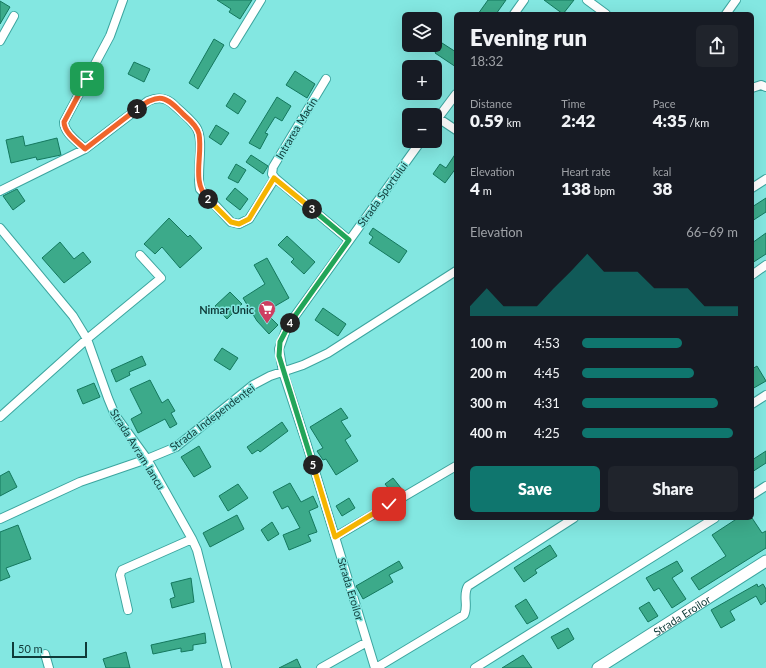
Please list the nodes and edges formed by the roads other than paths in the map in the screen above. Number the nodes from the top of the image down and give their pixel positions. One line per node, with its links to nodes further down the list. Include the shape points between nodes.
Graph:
1 (123, 0): 20 (street, via 110,36 64,122 69,134)
2 (261, 0): 11 (street)
3 (524, 0): 6 (street)
4 (587, 0): 7 (street)
5 (736, 0): 8 (street)
6 (515, 12)
7 (603, 12)
8 (727, 12)
9 (14, 16): 10 (street)
10 (0, 41)
11 (234, 44)
12 (326, 79): 21 (street, Intrarea Macin, via 273,167)
13 (754, 87): 14 (street, via 761,85)
14 (766, 87)
15 (454, 97): 16 (street)
16 (442, 113)
17 (442, 123): 18 (street)
18 (454, 129)
19 (416, 148): 26 (street, Strada Sportului)
20 (85, 149): 21 (street, via 148,101 159,98 171,102 196,127 199,138 200,189 231,222 239,224 249,219); 24 (street)
21 (274, 178): 26 (street)
22 (766, 179): 23 (street)
23 (754, 187)
24 (0, 190)
25 (0, 228): 31 (street, Strada Avram Iancu, via 73,316)
26 (349, 240): 32 (street, Strada Sportului, via 283,334 279,349)
27 (140, 255): 31 (street, via 161,278)
28 (766, 266): 30 (street)
29 (454, 272): 32 (street, Strada Independenței, via 328,352)
30 (754, 274)
31 (87, 339): 35 (street); 36 (street, Strada Avram Iancu, via 111,407)
32 (283, 372): 36 (street, Strada Independenței, via 253,385 176,447); 43 (street, Strada Eroilor)
33 (766, 395): 34 (street)
34 (754, 403)
35 (0, 418)
36 (147, 459): 40 (street, Strada Independenței, via 80,482); 44 (street, Strada Avram Iancu)
37 (454, 467): 43 (street)
38 (766, 486): 39 (street)
39 (754, 494)
40 (0, 519)
41 (571, 520): 52 (street, via 468,586 464,615)
42 (712, 520): 53 (street)
43 (335, 537): 47 (street, Strada Eroilor)
44 (192, 538): 46 (street, via 122,570 120,575); 50 (street, Strada Avram Iancu)
45 (766, 561): 54 (street, Strada Eroilor)
46 (128, 610)
47 (367, 642): 51 (street); 52 (street, Strada Eroilor)
48 (45, 654): 49 (street)
49 (49, 668)
50 (227, 668)
51 (321, 668)
52 (375, 668)
53 (475, 668)
54 (598, 668)

